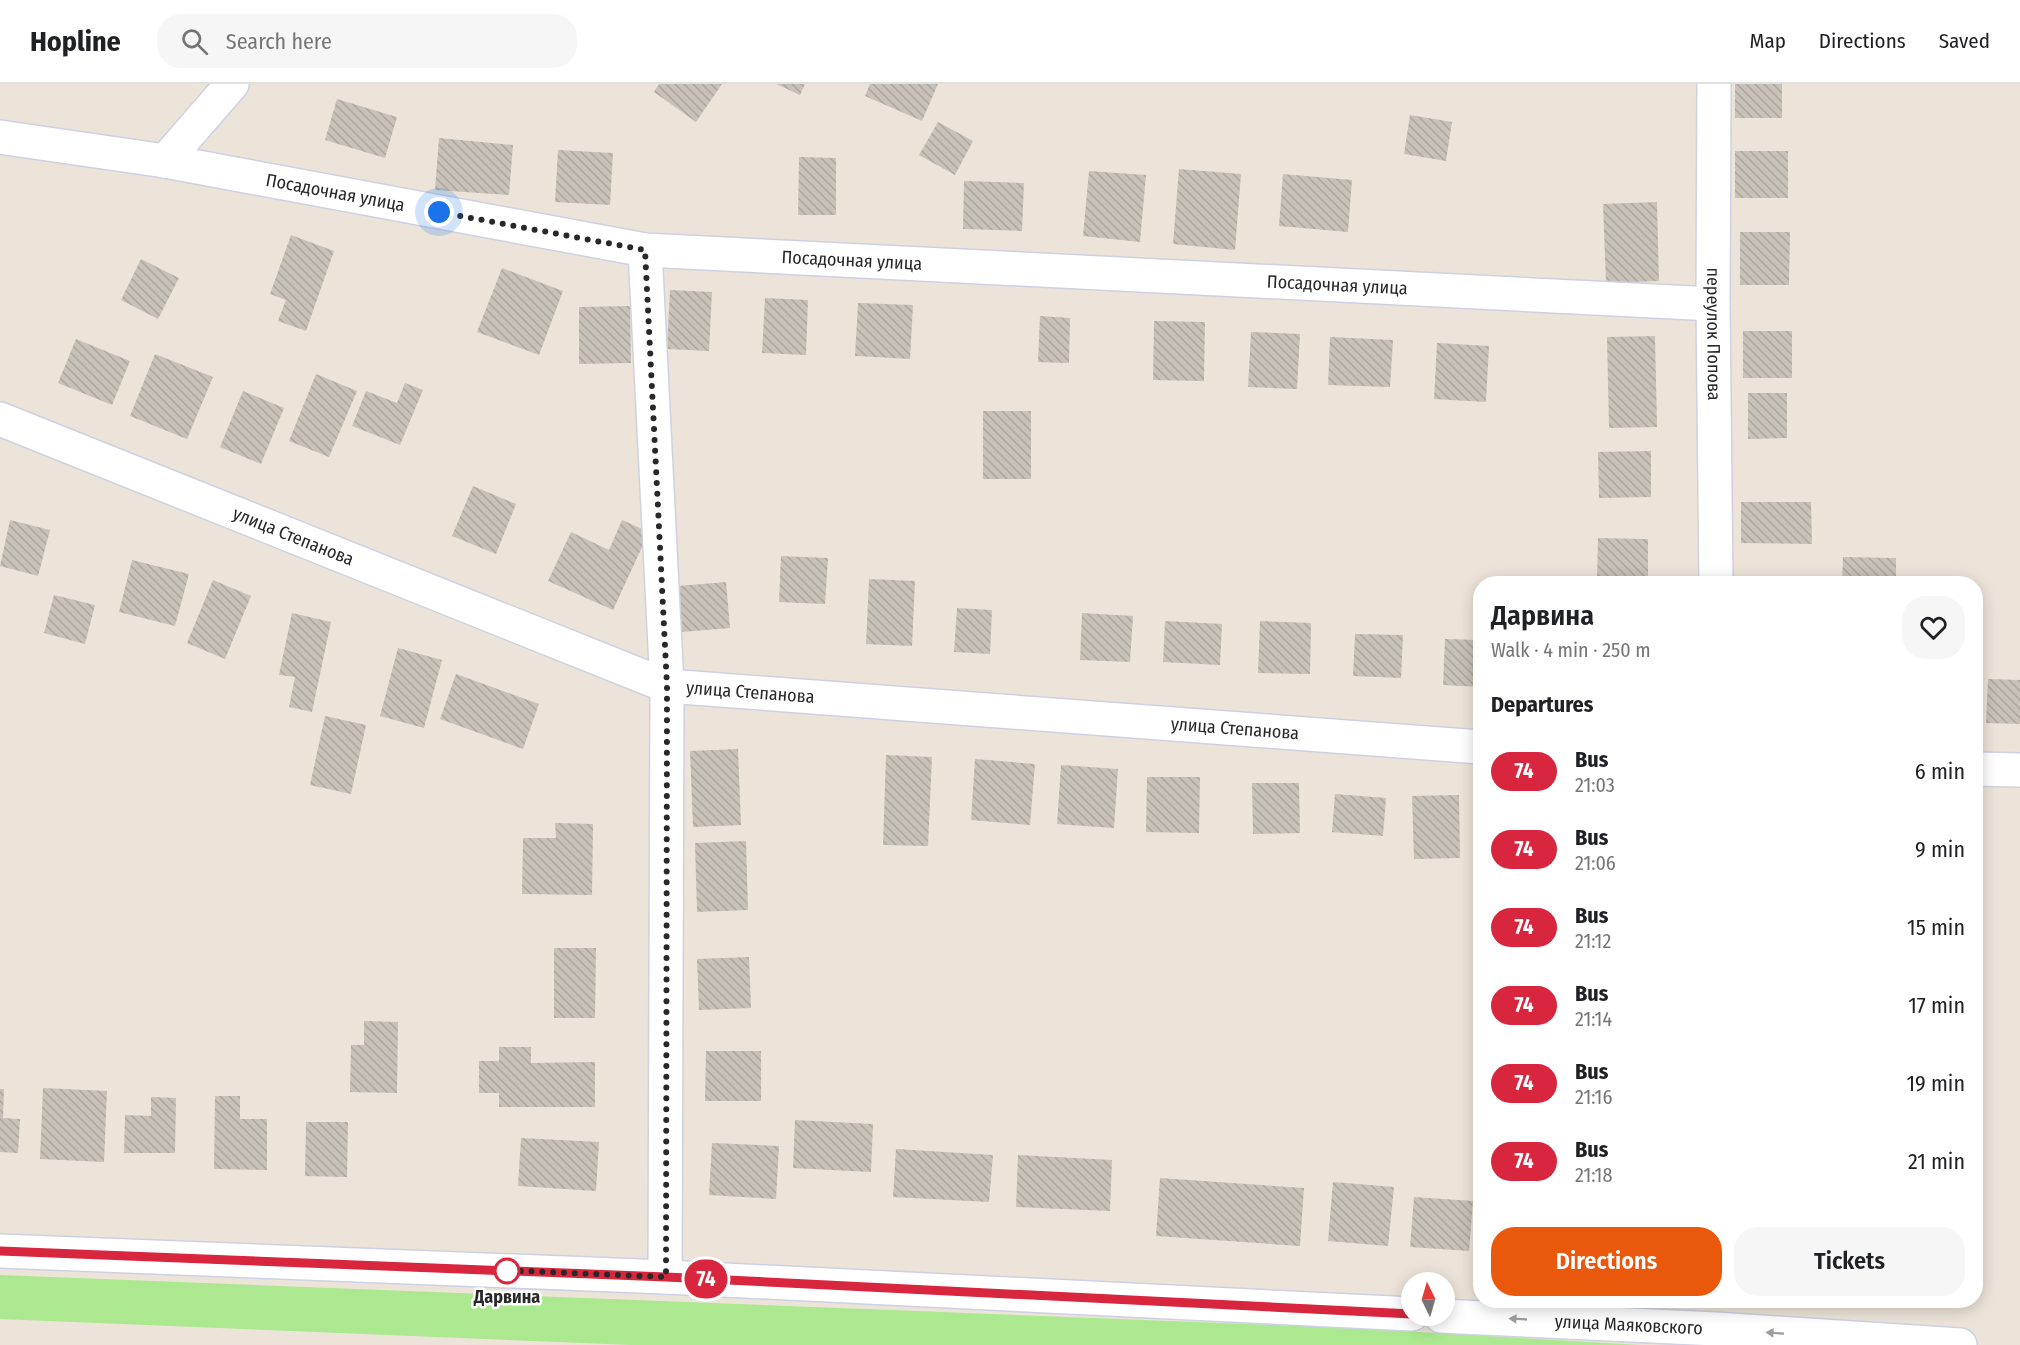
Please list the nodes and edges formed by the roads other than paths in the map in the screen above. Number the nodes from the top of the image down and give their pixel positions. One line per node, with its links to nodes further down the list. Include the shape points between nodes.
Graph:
1 (232, 84): 4 (street)
2 (1714, 84): 6 (street, переулок Попова)
3 (0, 137): 4 (street, Посадочная улица)
4 (165, 160): 5 (street, Посадочная улица)
5 (645, 250): 6 (street, Посадочная улица); 9 (street)
6 (1713, 304): 8 (street, переулок Попова)
7 (0, 419): 9 (street, улица Степанова)
8 (1716, 576)
9 (667, 686): 10 (street, улица Степанова); 14 (street)
10 (1473, 746)
11 (1983, 769): 12 (street)
12 (2020, 770)
13 (0, 1251): 14 (street)
14 (666, 1277): 15 (street)
15 (1401, 1313)
16 (1716, 1315): 17 (street, улица Маяковского, one-way to 17); 18 (street, улица Маяковского, one-way to 16)
17 (1455, 1316)
18 (1960, 1345)

